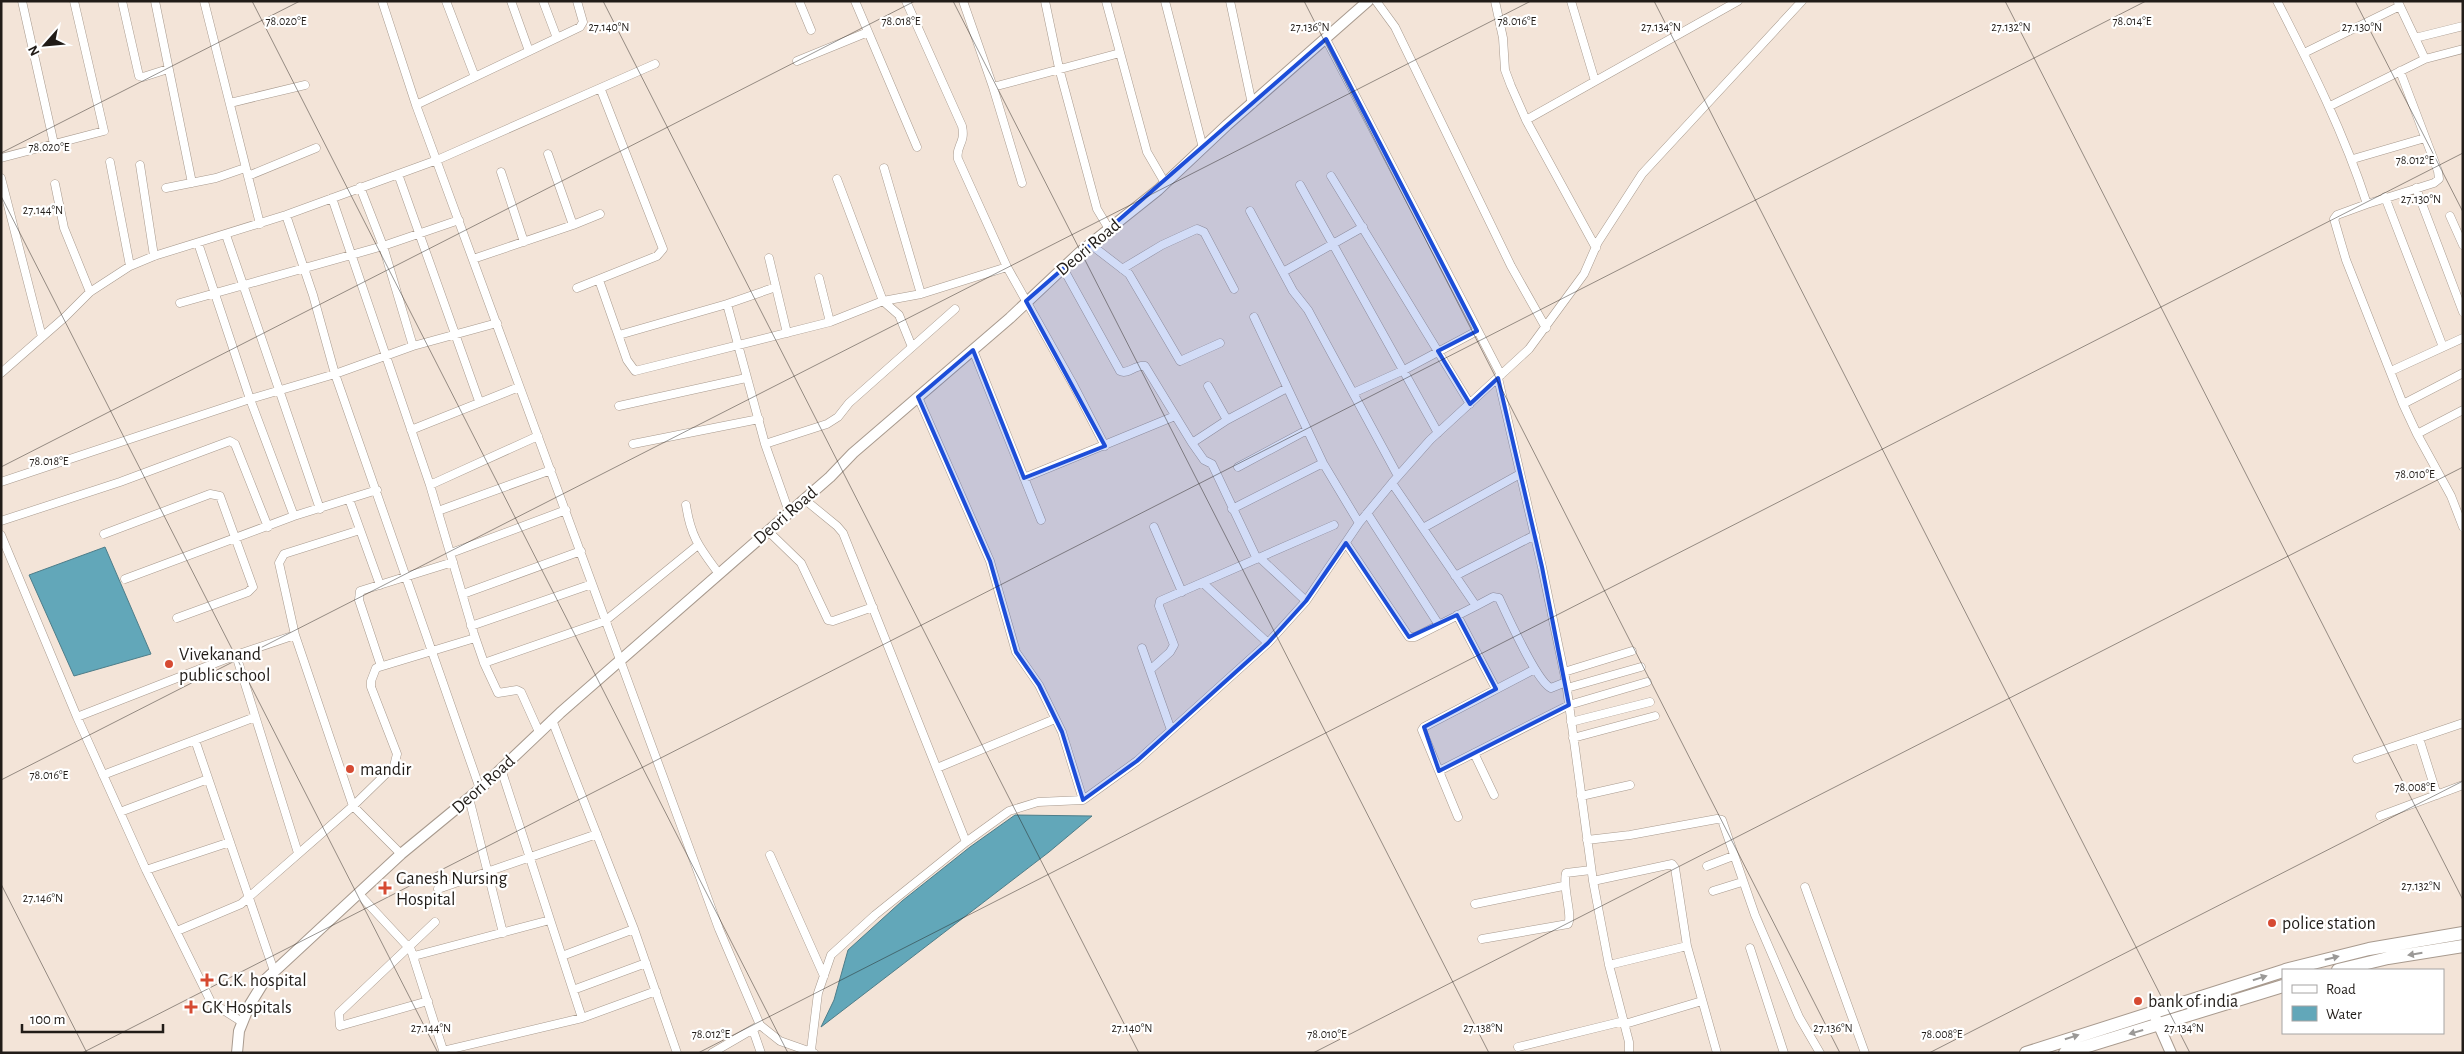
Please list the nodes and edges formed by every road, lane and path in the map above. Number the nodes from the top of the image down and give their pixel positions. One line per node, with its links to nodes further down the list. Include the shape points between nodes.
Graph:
1 (22, 1): 54 (street)
2 (74, 1): 54 (street, via 104,131)
3 (122, 1): 41 (street, via 139,76)
4 (155, 1): 41 (street)
5 (204, 1): 48 (street)
6 (382, 1): 50 (street)
7 (446, 1): 43 (street)
8 (511, 1): 34 (street)
9 (543, 1): 30 (street)
10 (577, 1): 30 (street, via 582,24)
11 (799, 1): 28 (street)
12 (855, 1): 29 (street)
13 (906, 1): 106 (street, via 962,126 964,142 958,151 958,159)
14 (963, 1): 46 (street)
15 (1044, 1): 40 (street)
16 (1106, 1): 35 (street)
17 (1165, 1): 57 (street)
18 (1230, 1): 49 (street)
19 (1368, 1): 32 (street, Deori Road)
20 (1376, 1): 128 (street, via 1395,27 1511,266)
21 (1495, 1): 52 (street, via 1503,38 1505,70)
22 (1571, 1): 44 (street)
23 (1738, 1): 44 (street)
24 (1802, 1): 99 (street, via 1642,174)
25 (2278, 1): 36 (street)
26 (2399, 3): 31 (street); 36 (street)
27 (2463, 26): 31 (street)
28 (811, 30)
29 (868, 32): 38 (street); 55 (street)
30 (557, 38): 34 (street)
31 (2415, 38): 37 (street)
32 (1326, 39): 49 (street, Deori Road); 129 (street)
33 (2463, 49): 37 (street)
34 (528, 51): 43 (street)
35 (1120, 53): 40 (street); 74 (street, via 1147,152)
36 (2304, 53): 51 (street)
37 (2424, 59): 42 (street)
38 (797, 61)
39 (655, 64): 47 (street)
40 (1059, 68): 46 (street); 90 (street, via 1097,209)
41 (168, 69): 71 (street)
42 (2400, 71): 51 (street); 53 (street)
43 (475, 76): 50 (street)
44 (1595, 81): 52 (street)
45 (305, 85): 48 (street)
46 (993, 87): 72 (street)
47 (601, 90): 61 (street); 111 (street, via 663,249 657,256)
48 (230, 103): 65 (street)
49 (1252, 104): 57 (street, Deori Road)
50 (416, 105): 61 (street)
51 (2330, 106): 60 (street)
52 (1526, 120): 99 (street)
53 (2425, 138): 60 (street); 78 (street, via 2439,176 2434,183)
54 (54, 144): 59 (street)
55 (916, 147)
56 (316, 148): 65 (street)
57 (1203, 148): 74 (street, Deori Road)
58 (548, 154): 88 (street)
59 (1, 158)
60 (2353, 159): 81 (street)
61 (437, 160): 67 (street); 86 (street)
62 (110, 162): 104 (street)
63 (140, 165): 101 (street)
64 (884, 168): 118 (street)
65 (246, 172): 71 (street); 87 (street)
66 (501, 172): 93 (street)
67 (398, 174): 77 (street); 91 (street)
68 (1331, 176): 89 (street)
69 (1, 178): 133 (street)
70 (837, 179): 119 (street)
71 (192, 183): 76 (street)
72 (1022, 183)
73 (55, 184): 116 (street, via 64,228)
74 (1165, 184): 90 (street, Deori Road)
75 (1300, 185): 96 (street)
76 (166, 188)
77 (360, 188): 79 (street); 98 (street)
78 (2416, 188): 80 (street); 124 (street)
79 (332, 198): 84 (street); 100 (street)
80 (2385, 198): 81 (street); 139 (street)
81 (2367, 204): 144 (street, via 2337,215 2334,224)
82 (1250, 211): 109 (street)
83 (600, 214): 88 (street)
84 (286, 215): 87 (street); 105 (street)
85 (2450, 216): 97 (street)
86 (459, 220): 91 (street); 103 (street)
87 (260, 224): 92 (street)
88 (574, 226): 93 (street)
89 (1363, 227): 96 (street); 141 (street)
90 (1109, 229): 95 (street, Deori Road)
91 (419, 234): 98 (street); 131 (street)
92 (226, 235): 94 (street); 112 (street)
93 (524, 242): 103 (street)
94 (198, 243): 101 (street); 117 (street)
95 (1090, 244): 107 (street, Deori Road); 108 (street)
96 (1333, 244): 109 (street); 143 (street)
97 (2463, 245)
98 (384, 246): 100 (street); 136 (street)
99 (1596, 248): 128 (street, via 1584,274)
100 (352, 253): 105 (street); 142 (street)
101 (154, 256): 104 (street)
102 (769, 258): 113 (street)
103 (473, 259): 127 (street)
104 (130, 266): 116 (street)
105 (303, 267): 112 (street); 147 (street)
106 (1007, 267): 118 (street); 120 (street)
107 (1063, 268): 120 (street, Deori Road); 162 (street, via 1120,371 1145,366)
108 (1122, 269): 115 (street, via 1197,229 1204,232); 135 (street, via 1129,274 1180,361)
109 (1283, 272): 154 (street, via 1308,310)
110 (819, 278): 126 (street)
111 (599, 280): 114 (street); 132 (street)
112 (244, 284): 117 (street); 153 (street)
113 (776, 287): 122 (street); 130 (street)
114 (577, 288)
115 (1234, 289)
116 (90, 292): 133 (street)
117 (215, 293): 121 (street); 156 (street)
118 (921, 294): 119 (street)
119 (883, 301): 126 (street); 138 (street, via 899,316)
120 (1026, 301): 140 (street, Deori Road); 173 (street)
121 (180, 303)
122 (727, 304): 132 (street); 137 (street)
123 (955, 310): 138 (street)
124 (2463, 312)
125 (1254, 317): 152 (street)
126 (830, 322): 130 (street)
127 (496, 323): 131 (street); 151 (street)
128 (1546, 328): 148 (street, via 1530,349)
129 (1477, 330): 141 (street); 148 (street)
130 (787, 333): 137 (street)
131 (456, 336): 136 (street); 157 (street)
132 (619, 336): 137 (street, via 630,367 635,371)
133 (42, 337): 145 (street)
134 (2463, 338): 139 (street)
135 (1220, 343)
136 (414, 346): 142 (street)
137 (737, 346): 149 (street)
138 (912, 347): 172 (street, via 835,419)
139 (2444, 347): 144 (street)
140 (973, 350): 155 (street, Deori Road); 179 (street)
141 (1438, 352): 143 (street); 158 (street)
142 (387, 357): 147 (street); 165 (street)
143 (1404, 370): 154 (street); 167 (street)
144 (2391, 370): 159 (street)
145 (1, 373)
146 (2463, 373): 159 (street)
147 (335, 374): 153 (street); 183 (street)
148 (1499, 376): 158 (street); 177 (street)
149 (746, 378): 160 (street); 163 (street)
150 (1208, 386): 164 (street)
151 (519, 387): 157 (street); 169 (street)
152 (1287, 388): 164 (street); 166 (street)
153 (280, 390): 156 (street); 187 (street)
154 (1353, 393): 178 (street)
155 (918, 397): 185 (street, Deori Road); 253 (street, via 990,561 1016,652 1039,685)
156 (250, 399): 180 (street); 193 (street)
157 (479, 401): 165 (street)
158 (1470, 404): 167 (street)
159 (2403, 404): 168 (street)
160 (620, 406)
161 (2463, 410): 168 (street)
162 (1175, 416): 170 (street); 173 (street)
163 (758, 419): 171 (street); 172 (street)
164 (1227, 420): 170 (street)
165 (411, 430): 182 (street)
166 (1307, 430): 174 (street); 175 (street)
167 (1438, 433): 178 (street)
168 (2417, 434): 198 (street, via 2451,496)
169 (538, 436): 176 (street); 182 (street)
170 (1192, 443): 188 (street, via 1204,460 1212,464)
171 (633, 444)
172 (765, 444): 191 (street)
173 (1105, 446): 179 (street)
174 (1323, 463): 188 (street); 196 (street)
175 (1238, 467)
176 (551, 470): 189 (street); 190 (street)
177 (1520, 474): 201 (street); 206 (street)
178 (1398, 476): 181 (street)
179 (1024, 478): 194 (street)
180 (1, 482)
181 (1392, 483): 192 (street); 201 (street)
182 (430, 485): 190 (street)
183 (377, 490): 184 (street); 215 (street)
184 (349, 499): 187 (street); 202 (street)
185 (804, 499): 191 (street, Deori Road); 225 (street, via 843,533)
186 (686, 505): 209 (street, via 691,532)
187 (320, 509): 193 (street)
188 (1232, 509): 212 (street)
189 (566, 510): 210 (street); 211 (street)
190 (438, 511): 211 (street)
191 (788, 512): 203 (street, Deori Road)
192 (1367, 513): 196 (street); 229 (street)
193 (294, 516): 199 (street)
194 (1041, 520)
195 (1, 521): 199 (street, via 230,441 235,444)
196 (1359, 523): 208 (street)
197 (1334, 524): 212 (street)
198 (2463, 526)
199 (268, 527): 207 (street)
200 (1154, 527): 221 (street)
201 (1423, 528): 216 (street)
202 (360, 530): 220 (street); 231 (street, via 281,557 279,563)
203 (768, 531): 214 (street, Deori Road); 225 (street, via 801,563 828,620)
204 (104, 534): 207 (street, via 215,494 222,500)
205 (1, 535): 251 (street)
206 (1535, 535): 216 (street); 244 (street)
207 (235, 538): 217 (street); 227 (street, via 252,584 251,590)
208 (1346, 542): 223 (street); 229 (street, via 1406,634 1415,637)
209 (698, 545): 214 (street); 228 (street)
210 (581, 551): 219 (street); 222 (street)
211 (450, 553): 213 (street)
212 (1258, 558): 218 (street); 223 (street)
213 (453, 562): 215 (street); 222 (street)
214 (719, 574): 238 (street, Deori Road)
215 (406, 576): 220 (street); 235 (street)
216 (1455, 576): 224 (street)
217 (125, 579)
218 (1203, 583): 221 (street); 233 (street)
219 (592, 584): 228 (street); 230 (street)
220 (380, 585): 240 (street, via 365,588 358,595)
221 (1182, 592): 243 (street, via 1158,603 1174,645)
222 (463, 594): 230 (street)
223 (1306, 601): 233 (street)
224 (1476, 606): 226 (street); 242 (street, via 1493,597 1498,598)
225 (873, 607): 264 (street)
226 (1458, 615): 229 (street); 247 (street)
227 (177, 618)
228 (606, 621): 238 (street); 239 (street)
229 (1439, 625)
230 (471, 626): 232 (street)
231 (295, 636): 237 (street); 277 (street)
232 (475, 638): 235 (street); 239 (street)
233 (1268, 642): 257 (street)
234 (1142, 648): 243 (street)
235 (431, 651): 240 (street); 271 (street)
236 (1632, 651): 244 (street)
237 (236, 655): 251 (street); 252 (street)
238 (620, 660): 254 (street, Deori Road); 333 (street)
239 (484, 664): 258 (street, via 498,693 521,692)
240 (381, 666): 277 (street, via 373,673 371,687 397,754 397,763)
241 (1641, 667): 246 (street)
242 (1535, 669): 246 (street, via 1549,688); 247 (street)
243 (1150, 670): 257 (street)
244 (1564, 672): 246 (street)
245 (1647, 682): 249 (street)
246 (1566, 685): 249 (street)
247 (1496, 689): 266 (street, via 1424,727 1422,730)
248 (1650, 702): 255 (street)
249 (1569, 704): 255 (street); 262 (street)
250 (1655, 716): 259 (street)
251 (77, 717): 267 (street)
252 (255, 717): 261 (street); 285 (street)
253 (1055, 719): 264 (street); 276 (street)
254 (552, 720): 258 (street, Deori Road); 281 (street)
255 (1571, 722): 259 (street)
256 (2463, 724): 260 (street)
257 (1171, 730): 276 (street)
258 (539, 732): 265 (street, Deori Road)
259 (1574, 738): 274 (street)
260 (2419, 738): 263 (street); 272 (street)
261 (195, 740): 267 (street); 268 (street)
262 (1474, 753): 266 (street); 273 (street)
263 (2357, 759)
264 (937, 768): 284 (street)
265 (502, 769): 271 (street, Deori Road); 289 (street)
266 (1439, 771): 279 (street)
267 (103, 775): 278 (street)
268 (208, 779): 278 (street); 283 (street)
269 (1630, 785): 274 (street)
270 (2463, 785): 272 (street)
271 (480, 789): 275 (street, Deori Road)
272 (2437, 795): 280 (street)
273 (1494, 796)
274 (1581, 796): 282 (street)
275 (469, 798): 286 (street, Deori Road); 293 (street)
276 (1083, 800): 284 (street, via 1022,805)
277 (353, 806): 285 (street); 286 (street)
278 (120, 812): 291 (street)
279 (1458, 816)
280 (2380, 816)
281 (597, 834): 289 (street); 305 (street)
282 (1587, 840): 288 (street, via 1717,819 1724,823); 292 (street)
283 (230, 842): 291 (street); 301 (street)
284 (966, 842): 322 (street, via 875,914 831,955)
285 (298, 853): 301 (street)
286 (401, 854): 300 (street, Deori Road)
287 (770, 855): 322 (street)
288 (1733, 856): 290 (street); 295 (street)
289 (530, 857): 293 (street); 303 (street)
290 (1707, 866)
291 (146, 870): 306 (street)
292 (1591, 870): 294 (street); 296 (street, via 1568,871)
293 (488, 872): 298 (street); 307 (street)
294 (1593, 881): 311 (street, via 1672,864); 317 (street)
295 (1742, 882): 299 (street); 344 (street, via 1798,1017)
296 (1563, 886): 302 (street); 309 (street, via 1570,917 1568,924)
297 (1805, 887): 345 (street)
298 (438, 890)
299 (1713, 891)
300 (359, 894): 310 (street); 320 (street, Deori Road)
301 (249, 898): 306 (street); 320 (street)
302 (1475, 904)
303 (550, 920): 307 (street); 315 (street)
304 (435, 922): 310 (street)
305 (634, 929): 315 (street); 316 (street)
306 (177, 931): 330 (street, via 211,1002)
307 (503, 933): 314 (street)
308 (2463, 933): 318 (highway, one-way to 308, via 2369,949)
309 (1482, 939)
310 (408, 946): 314 (street); 327 (street, via 339,1012 340,1026)
311 (1687, 946): 317 (street); 326 (street)
312 (2463, 946): 319 (highway, one-way to 319)
313 (1750, 948): 343 (street)
314 (414, 956): 327 (street)
315 (562, 956): 324 (street)
316 (646, 964): 324 (street); 325 (street)
317 (1609, 964): 331 (street)
318 (2292, 969)
319 (2342, 969)
320 (274, 971): 330 (street, Deori Road, via 265,980)
321 (2282, 972): 328 (highway, one-way to 321)
322 (824, 976): 335 (street, via 818,993)
323 (2282, 986): 332 (highway)
324 (573, 990): 329 (street)
325 (656, 991): 329 (street); 338 (street)
326 (1702, 1001): 331 (street); 342 (street)
327 (428, 1002): 336 (street)
328 (2153, 1012): 332 (street); 346 (highway, one-way to 328)
329 (582, 1018): 336 (street)
330 (242, 1022): 337 (street, Deori Road)
331 (1625, 1023): 334 (street); 341 (street)
332 (2158, 1026): 347 (highway, one-way to 347); 348 (street)
333 (756, 1028): 335 (street, via 780,1041); 339 (street); 340 (street)
334 (1518, 1048)
335 (812, 1051)
336 (443, 1052)
337 (237, 1053)
338 (678, 1053)
339 (712, 1053)
340 (762, 1053)
341 (1629, 1053)
342 (1717, 1053)
343 (1784, 1053)
344 (1820, 1053)
345 (1865, 1053)
346 (2026, 1053)
347 (2065, 1053)
348 (2171, 1053)

